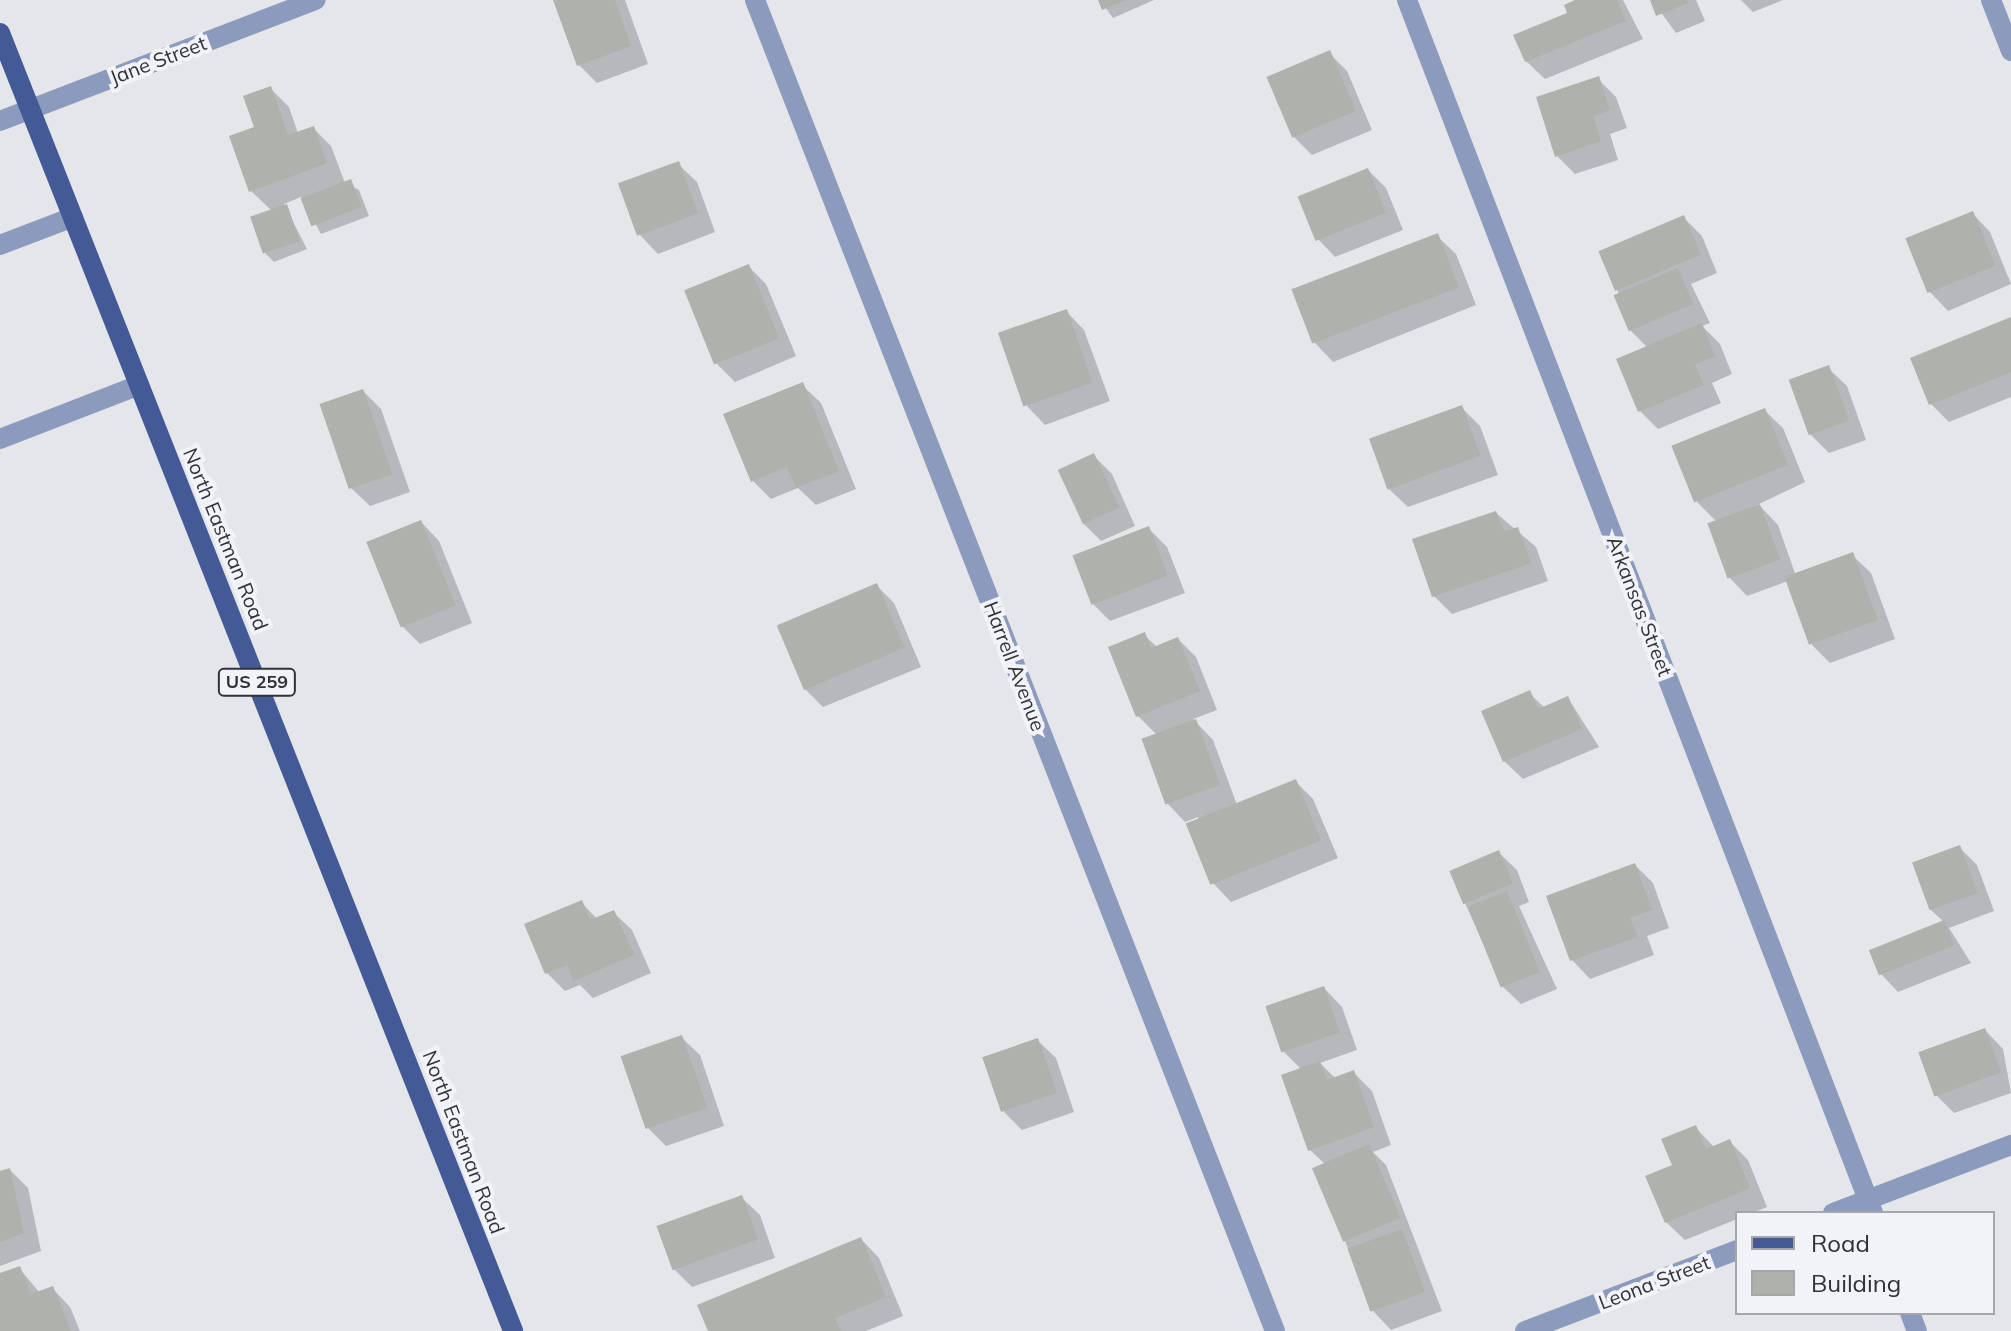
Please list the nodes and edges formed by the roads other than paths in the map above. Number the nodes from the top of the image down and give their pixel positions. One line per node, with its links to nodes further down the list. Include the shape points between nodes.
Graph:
1 (316, 0): 7 (street, Jane Street)
2 (755, 0): 18 (street, Harrell Avenue)
3 (1407, 0): 14 (street, Arkansas Street)
4 (1991, 0): 6 (street)
5 (0, 33): 7 (main road, North Eastman Road / US 259)
6 (2011, 51)
7 (30, 109): 8 (street, Jane Street); 9 (main road, North Eastman Road / US 259)
8 (0, 121)
9 (73, 217): 10 (street); 11 (main road, North Eastman Road / US 259)
10 (0, 245)
11 (139, 385): 12 (street); 17 (main road, North Eastman Road / US 259)
12 (0, 439)
13 (2011, 1145): 14 (street)
14 (1870, 1206): 15 (street)
15 (1844, 1211)
16 (1735, 1251): 19 (street, Leona Street)
17 (513, 1331)
18 (1275, 1331)
19 (1525, 1331)

